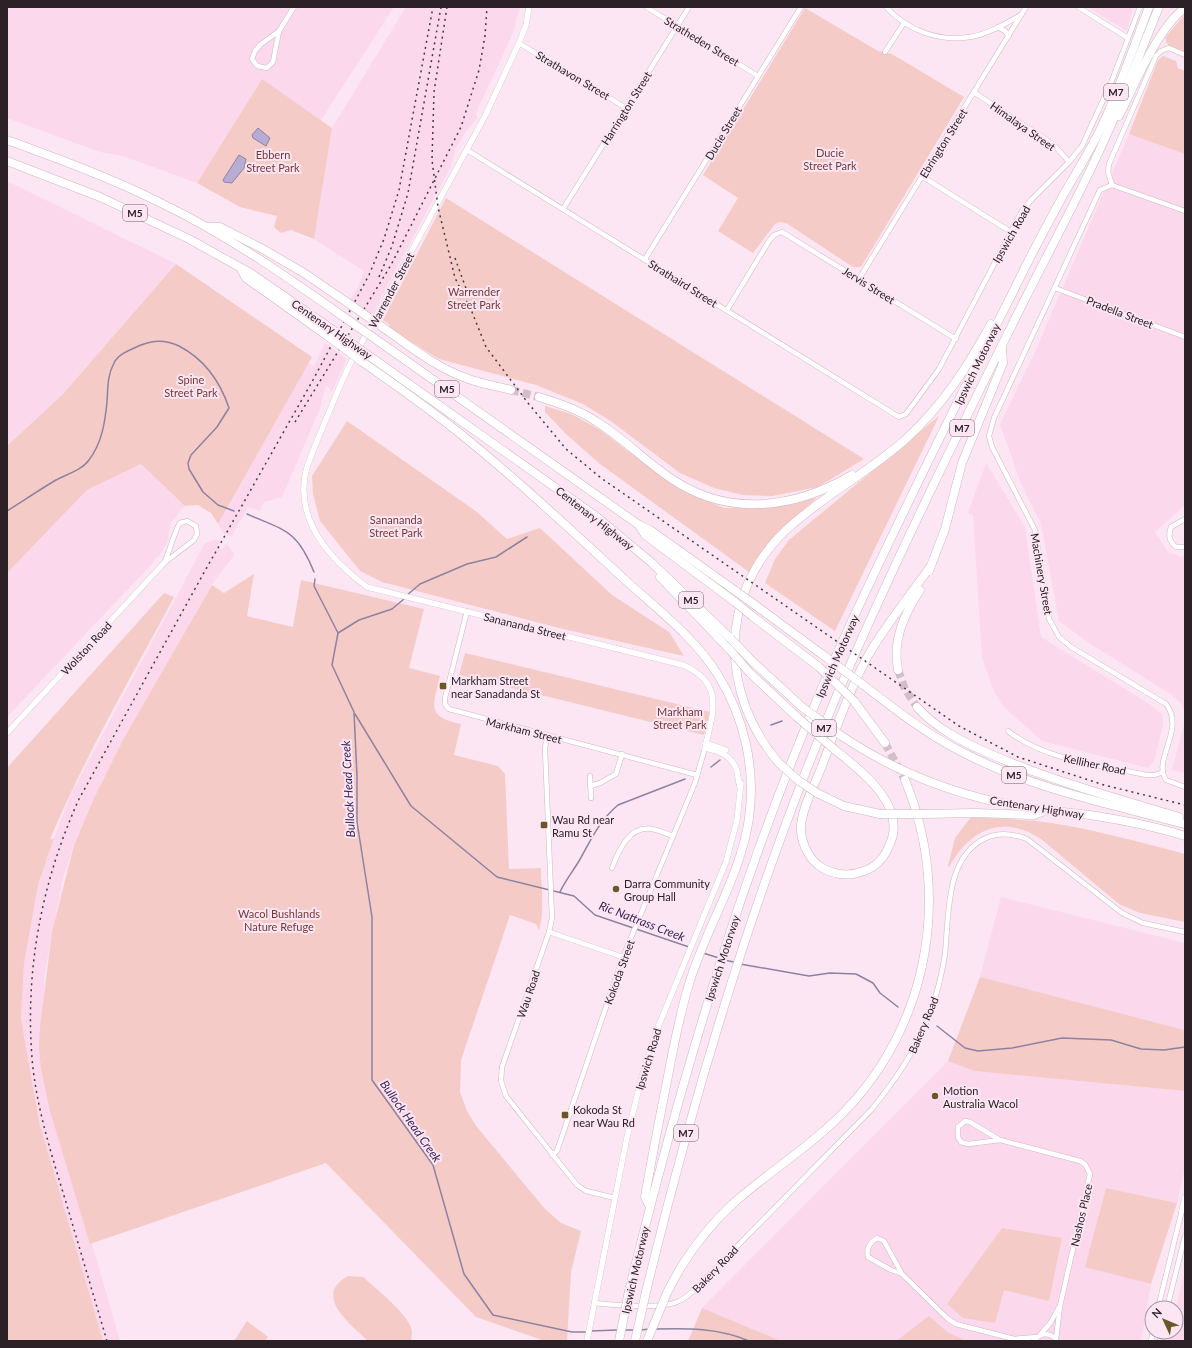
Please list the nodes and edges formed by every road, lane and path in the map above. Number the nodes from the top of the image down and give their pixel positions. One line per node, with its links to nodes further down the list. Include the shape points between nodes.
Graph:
1 (294, 7): 17 (street)
2 (529, 7): 20 (street, Warrender Street)
3 (646, 7): 15 (street, Stratheden Street)
4 (689, 7): 15 (street, Harrington Street)
5 (801, 7): 23 (street, Ducie Street)
6 (886, 7): 14 (street)
7 (1026, 7): 13 (street, Ebrington Street)
8 (1078, 7): 19 (street)
9 (1140, 7): 19 (street, Ipswich Road)
10 (1149, 7): 40 (highway, Ipswich Motorway / M7, via 1092,147 1059,203)
11 (1159, 7): 26 (highway, Ipswich Motorway / M7)
12 (1185, 8): 26 (highway, via 1158,40 1117,120)
13 (1021, 15): 16 (street); 18 (street, Ebrington Street)
14 (904, 23): 16 (street, via 920,32 954,38 970,37); 21 (street)
15 (677, 26): 23 (street, Stratheden Street); 25 (street, Harrington Street)
16 (998, 27): 18 (street)
17 (279, 31): 17 (street, via 273,62 267,68 257,66 252,59 255,51)
18 (1009, 36): 24 (street, Ebrington Street)
19 (1128, 38): 30 (street, Ipswich Road, via 1103,103 1082,146)
20 (519, 43): 25 (street, Strathavon Street); 28 (street, Warrender Street)
21 (885, 52)
22 (1185, 55): 32 (street, via 1169,48 1156,56 1109,164 1108,172)
23 (758, 76): 37 (street, Ducie Street)
24 (975, 92): 30 (street, Himalaya Street, via 1054,145); 31 (street, Ebrington Street)
25 (626, 108): 33 (street, Harrington Street)
26 (1108, 132): 45 (highway, Ipswich Motorway / M7)
27 (7, 140): 35 (highway, Centenary Highway / M5, via 112,180)
28 (467, 150): 33 (street, Strathaird Street); 56 (street, Warrender Street, via 349,366 305,475 305,506 313,529 344,567)
29 (7, 162): 42 (highway, Centenary Highway / M5, via 126,208 189,239 263,281)
30 (1069, 162): 36 (street, Ipswich Road, via 1032,198)
31 (922, 177): 36 (street); 38 (street, Ebrington Street)
32 (1112, 185): 34 (street); 39 (street, via 1100,190)
33 (563, 209): 37 (street, Strathaird Street)
34 (1185, 211)
35 (205, 226): 46 (highway, bridge, via 220,227 304,273 426,358 452,372); 51 (highway, Centenary Highway / M5, bridge, via 253,254 342,315)
36 (1010, 232): 44 (street, Ipswich Road)
37 (645, 259): 41 (street, Strathaird Street)
38 (859, 279): 41 (street, Jervis Street, via 782,232 769,240); 44 (street, Jervis Street)
39 (1055, 288): 43 (street, Pradella Street); 67 (street, Machinery Street, via 994,418 989,436 992,447 1035,530 1049,619 1053,629 1071,647 1166,704 1170,710 1173,725)
40 (1009, 299): 49 (highway, via 1002,304 973,357 941,402 907,438); 87 (highway, Ipswich Motorway / M7, via 851,624 783,788 718,971 675,1111)
41 (727, 310): 48 (street, Strathaird Street)
42 (331, 333): 54 (highway, Centenary Highway / M5, bridge, via 365,353 581,505); 87 (highway, bridge, via 361,360 460,433 516,480 684,634 710,663 736,712 749,764 750,806 745,840 695,966 676,1034 645,1197)
43 (1185, 337)
44 (956, 339): 48 (street, Ipswich Road, via 929,385 906,414)
45 (1002, 347): 55 (highway, via 1003,363 962,463 945,529); 100 (highway, Ipswich Motorway / M7, bridge, via 905,544 837,696 787,822 740,954 692,1110)
46 (511, 390)
47 (539, 397): 49 (highway, via 565,405 596,421 670,478 695,492 719,500 745,504 791,501)
48 (899, 417)
49 (864, 472): 74 (highway, bridge, via 798,520 762,558 750,579 739,611 734,650 739,690 757,734 779,763 799,781 844,806 880,814 975,812 1034,815)
50 (1185, 519): 52 (street, via 1171,527 1169,535 1170,542 1176,547)
51 (639, 526): 64 (highway, bridge, via 645,535 819,667 854,701); 76 (highway, Centenary Highway / M5, bridge, via 650,530 929,733 959,751 1041,785)
52 (1185, 548)
53 (164, 563): 53 (street, Wolston Road, via 176,529 180,523 191,522 198,530 194,540); 61 (street, Wolston Road)
54 (652, 563): 55 (highway, bridge, via 656,574 750,672 797,718 834,749 869,778 876,786 892,818 893,836 883,858 871,868 852,875 835,873 814,862 804,847 801,824 825,757 866,660); 74 (highway, Centenary Highway / M5, bridge, via 750,660 802,707 840,736 907,773 951,789 1012,805)
55 (930, 567): 59 (highway, via 923,586 902,623 896,652)
56 (367, 587): 57 (street, Sanananda Street)
57 (467, 611): 58 (street, Sanananda Street); 63 (street, Markham Street, via 445,704 456,712)
58 (683, 665): 65 (street, Kokoda Street, via 705,679 712,693 714,704)
59 (898, 670)
60 (917, 707): 75 (highway, via 932,721 960,739 1017,766)
61 (8, 730)
62 (1008, 731): 67 (street, Kelliher Road, via 1015,737 1056,756 1146,775)
63 (547, 736): 66 (street, Markham Street); 80 (street, Wau Road, via 545,748 552,903)
64 (885, 742)
65 (705, 746): 68 (street, Kokoda Street); 86 (street, Ipswich Road, via 727,751 735,759 741,773 734,836 726,862 656,1032 626,1138)
66 (622, 754): 68 (street, Markham Street); 72 (street, via 618,772)
67 (1163, 772): 71 (street, via 1166,780)
68 (697, 775): 77 (street, Kokoda Street)
69 (590, 776): 72 (street)
70 (904, 780): 101 (highway, bridge, via 924,838 930,909 922,970 903,1027 885,1061 853,1103 827,1129 725,1211 693,1249 667,1293)
71 (1184, 785)
72 (590, 786): 73 (street)
73 (591, 798)
74 (1049, 811): 78 (highway, Centenary Highway / M5, via 1124,821)
75 (1185, 819)
76 (1185, 824)
77 (673, 836): 79 (street, via 650,828 634,834 620,849); 82 (street, Kokoda Street)
78 (1185, 836)
79 (612, 868)
80 (549, 932): 82 (street); 84 (street, Wau Road, via 502,1067 501,1081 506,1096)
81 (1185, 932): 93 (street, Bakery Road, via 1143,923 1122,913 1038,846 1016,834 990,836 977,842 964,855 954,876 940,982 930,1014 913,1052 872,1108 684,1299 668,1304)
82 (623, 957): 84 (street, Kokoda Street, via 557,1151)
83 (1000, 1140): 83 (street, Nashos Place, via 968,1144 961,1142 958,1128 965,1122 970,1122); 94 (street, Nashos Place, via 1072,1157 1085,1164 1090,1174)
84 (552, 1155): 86 (street, Wau Road, via 577,1185 586,1191)
85 (1185, 1197): 88 (street)
86 (615, 1198): 93 (street, Ipswich Road)
87 (650, 1207): 99 (highway, Ipswich Motorway / M7, bridge)
88 (1183, 1211): 91 (street)
89 (1185, 1236): 92 (street)
90 (902, 1274): 90 (street, via 868,1258 867,1251 872,1241 877,1238 884,1241); 96 (street, via 956,1324)
91 (1160, 1300)
92 (1169, 1300)
93 (594, 1302): 98 (street, Ipswich Road)
94 (1060, 1306): 95 (street, Nashos Place, via 1051,1322); 97 (street, Nashos Place)
95 (1037, 1338): 96 (street); 97 (street, via 1049,1334)
96 (1015, 1340)
97 (1056, 1340)
98 (587, 1341)
99 (618, 1341)
100 (635, 1341)
101 (647, 1341)

